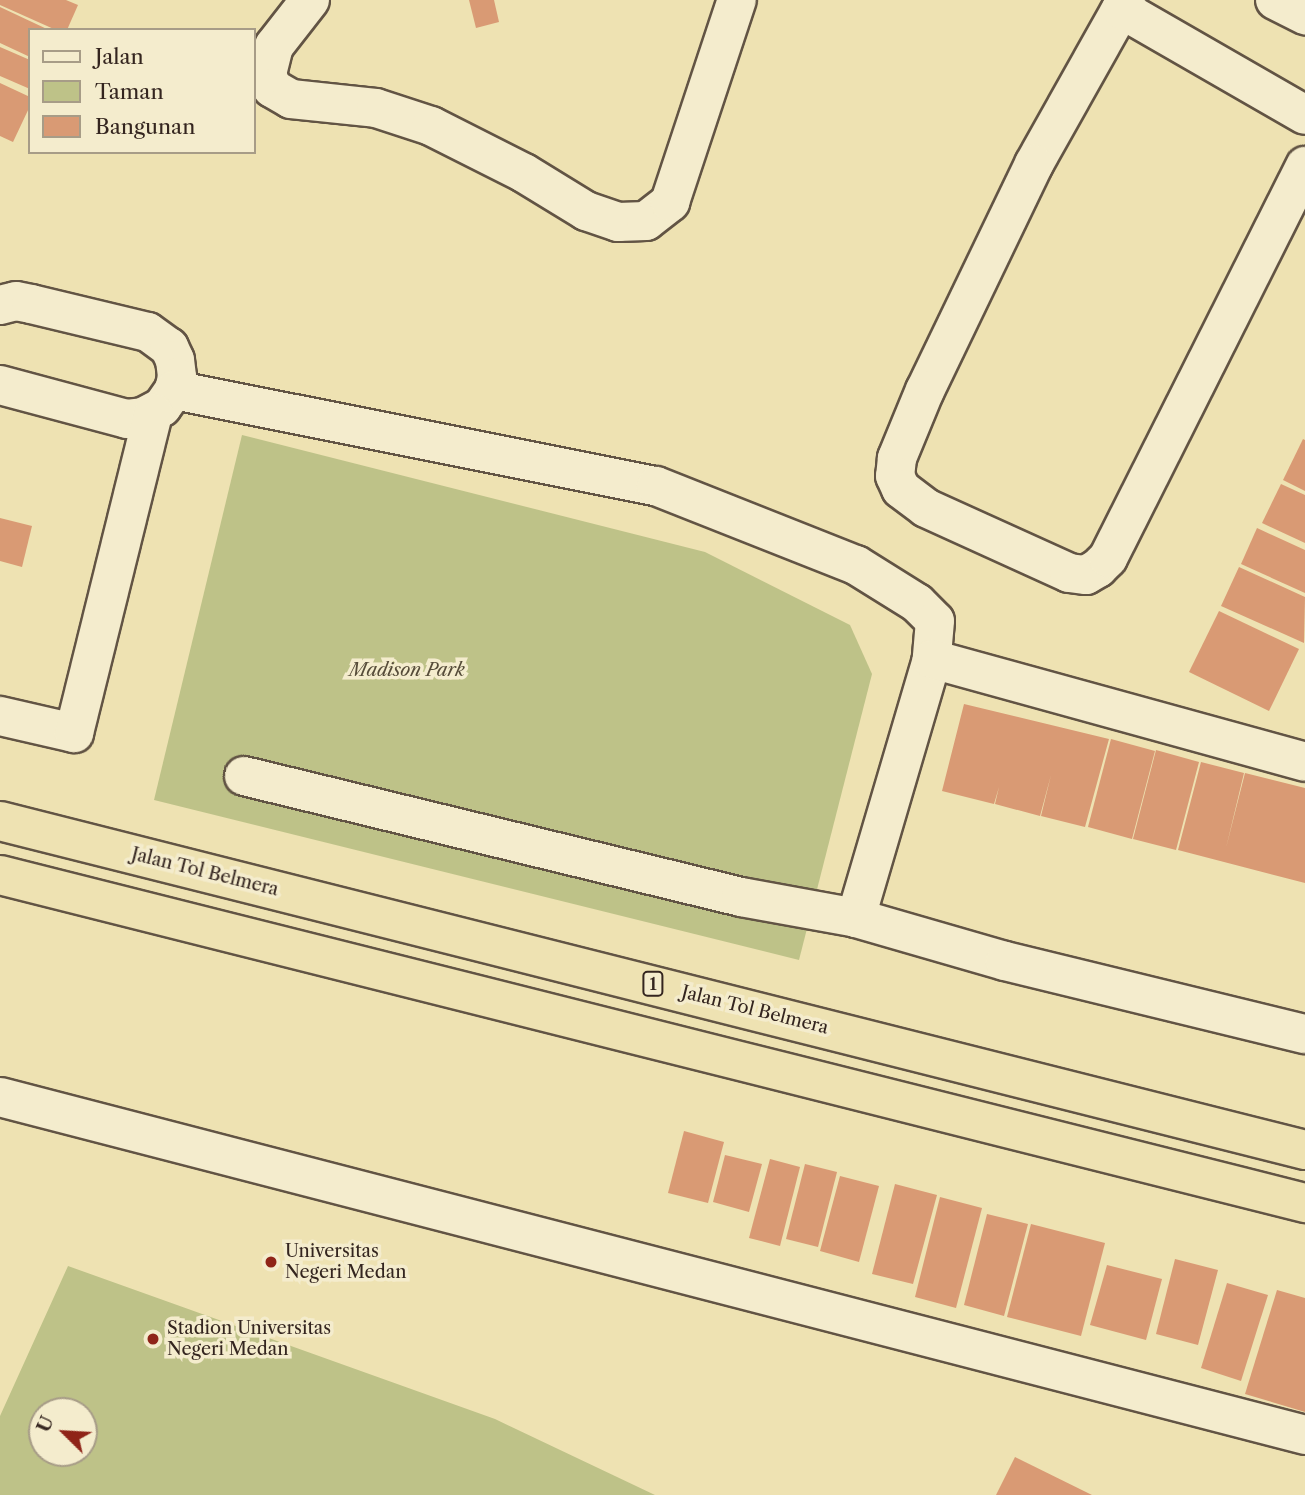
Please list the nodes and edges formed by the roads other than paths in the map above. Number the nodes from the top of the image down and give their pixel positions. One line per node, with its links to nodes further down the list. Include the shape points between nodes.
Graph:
1 (310, 0): 2 (street, via 274,46 267,74 272,88 291,99 376,108 430,125 586,211 618,222 646,221 670,202)
2 (737, 0)
3 (1275, 0): 5 (street)
4 (1124, 4): 6 (street); 7 (street, via 1034,164 925,390 897,458 895,476 914,501 1069,573 1086,575 1098,568 1108,558)
5 (1305, 15)
6 (1305, 115)
7 (1305, 166)
8 (0, 305): 10 (street, via 16,301 148,332 169,347 175,360 177,377)
9 (0, 385): 10 (street, via 127,419)
10 (164, 401): 11 (street, via 656,486 856,565 917,603 935,621); 12 (street, via 74,733)
11 (932, 659): 13 (street); 17 (street)
12 (0, 716)
13 (1304, 759)
14 (244, 776): 17 (street, via 741,897)
15 (0, 821): 20 (highway, Jalan Tol Belmera / 1)
16 (0, 875): 21 (highway)
17 (856, 918): 18 (street, via 1005,961)
18 (1305, 1034)
19 (0, 1097): 22 (street)
20 (1305, 1150)
21 (1305, 1203)
22 (1305, 1435)

